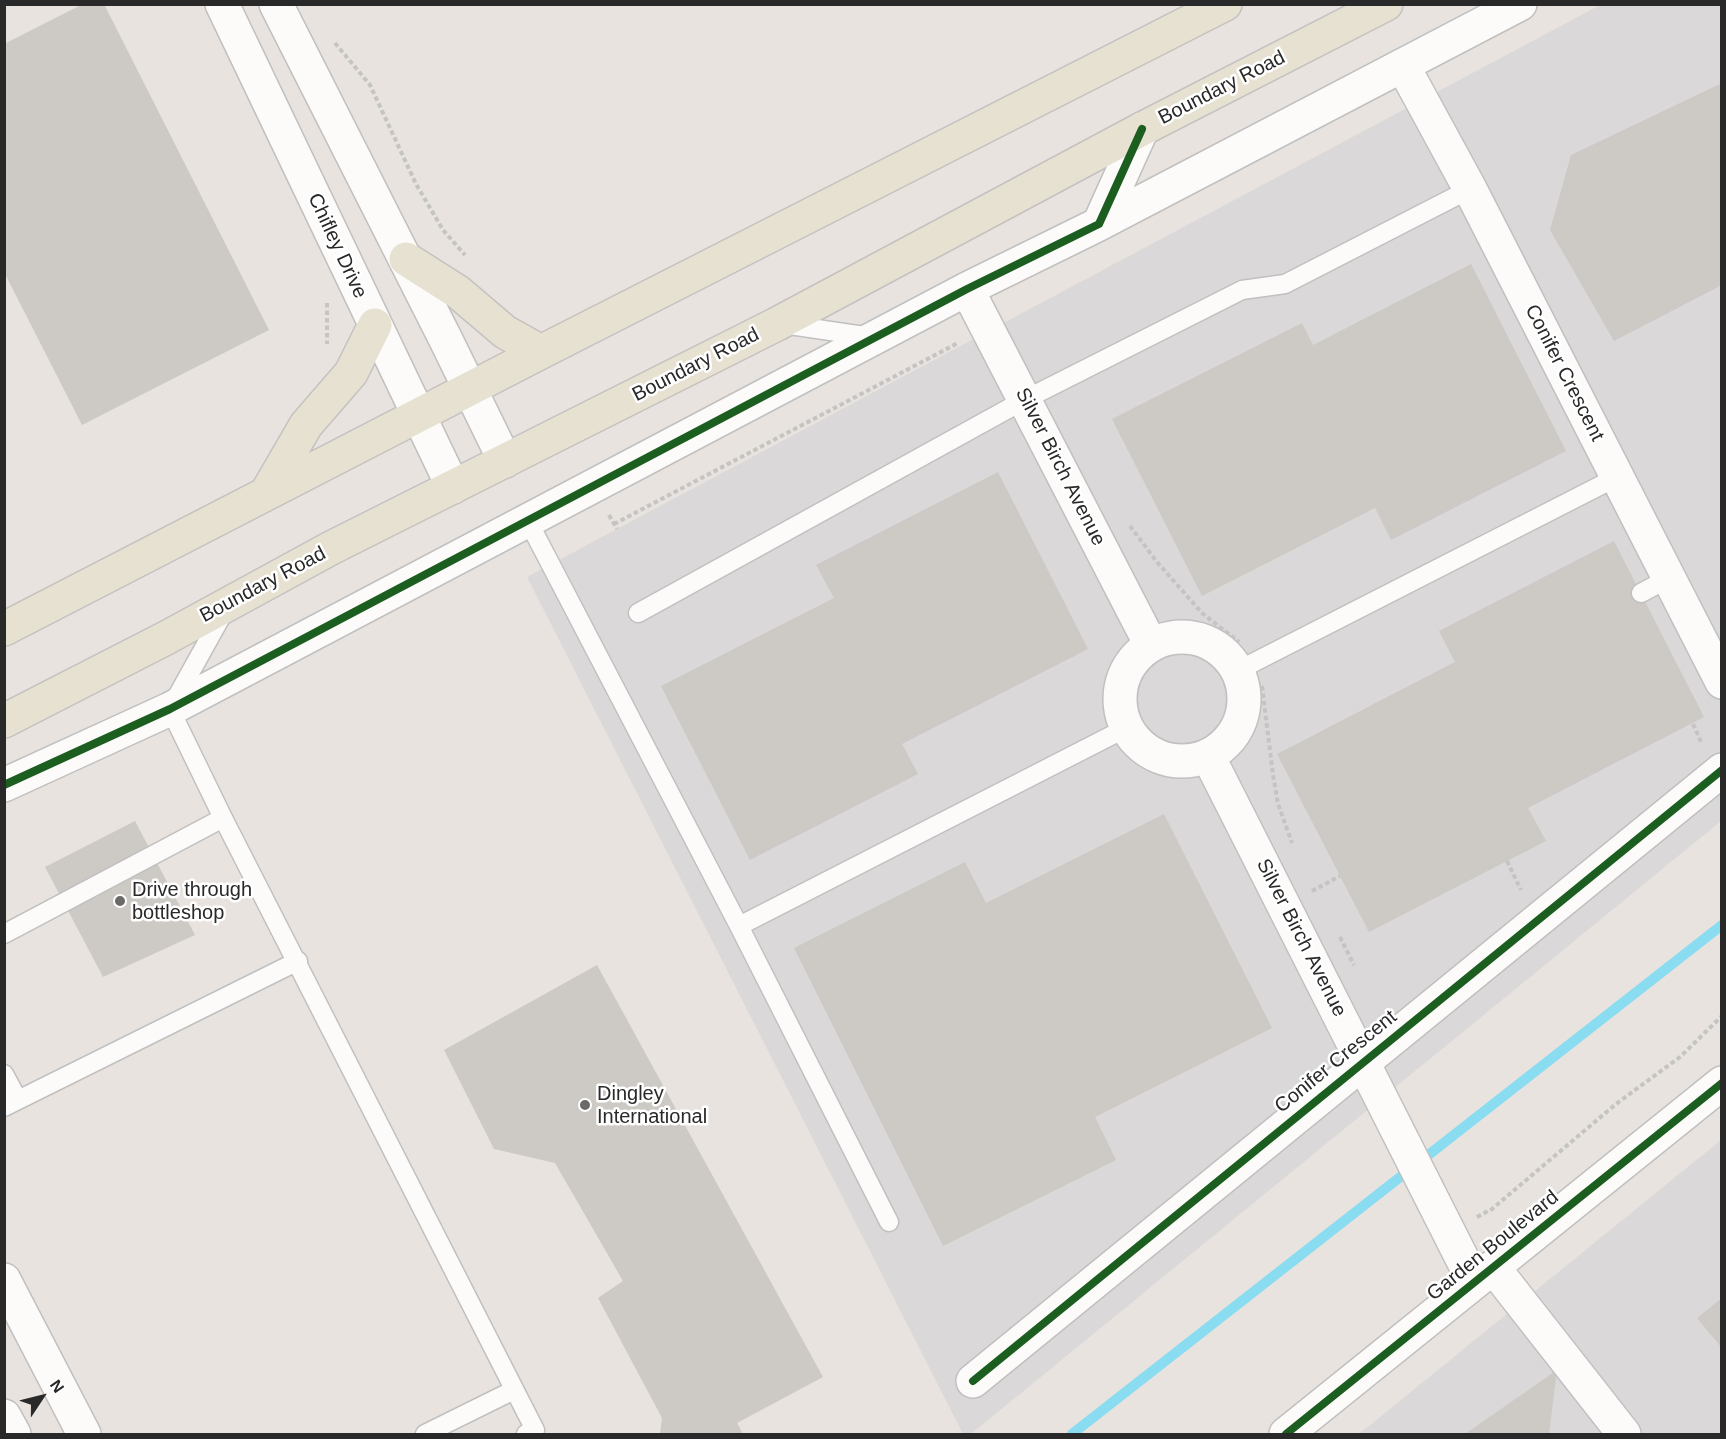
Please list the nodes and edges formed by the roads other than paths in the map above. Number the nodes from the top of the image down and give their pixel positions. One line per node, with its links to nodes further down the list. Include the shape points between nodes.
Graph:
1 (222, 4): 13 (street, Chifley Drive)
2 (276, 4): 10 (street)
3 (1225, 4): 15 (main road)
4 (1386, 4): 7 (main road, Boundary Road)
5 (1520, 4): 6 (street)
6 (1403, 66): 8 (street, Conifer Crescent); 9 (street)
7 (1142, 129): 9 (street); 12 (main road, Boundary Road)
8 (1470, 189): 17 (lane, via 1285,284 1242,290); 20 (street, Conifer Crescent)
9 (1099, 224): 11 (street)
10 (406, 258): 15 (main road, via 458,292 505,332); 16 (street)
11 (967, 290): 14 (street); 17 (street, Silver Birch Avenue)
12 (777, 324): 14 (lane); 19 (main road, Boundary Road)
13 (375, 325): 18 (street, Chifley Drive); 22 (main road, via 351,373 306,425)
14 (879, 338): 23 (street)
15 (541, 352): 16 (main road)
16 (469, 390): 18 (main road); 19 (street)
17 (1026, 399): 25 (lane); 27 (street, Silver Birch Avenue)
18 (417, 415): 21 (street, Chifley Drive); 22 (main road)
19 (505, 461): 21 (main road, Boundary Road)
20 (1617, 477): 28 (lane); 29 (street, Conifer Crescent, via 1655,586)
21 (453, 487): 24 (main road, Boundary Road)
22 (267, 492): 26 (main road)
23 (528, 521): 30 (street); 37 (lane)
24 (228, 603): 30 (lane); 31 (main road, Boundary Road)
25 (638, 613)
26 (4, 629)
27 (1151, 645): 28 (street, via 1170,638 1190,638 1209,643); 32 (street, via 1125,672 1120,710)
28 (1245, 667): 33 (street, via 1243,710 1237,729)
29 (1722, 682)
30 (170, 709): 35 (street); 36 (lane)
31 (4, 721)
32 (1126, 728): 33 (street, via 1145,749 1171,761); 37 (lane)
33 (1208, 756): 40 (street, Silver Birch Avenue)
34 (1722, 771): 40 (street, Conifer Crescent)
35 (4, 785)
36 (223, 818): 38 (lane); 39 (lane)
37 (739, 926): 44 (lane)
38 (4, 934)
39 (298, 962): 43 (lane); 48 (lane)
40 (1364, 1061): 45 (street, Silver Birch Avenue, via 1389,1116 1455,1220); 47 (street, Conifer Crescent)
41 (4, 1074): 43 (lane)
42 (1722, 1083): 45 (street, Garden Boulevard)
43 (11, 1104)
44 (890, 1222)
45 (1483, 1275): 54 (street, Garden Boulevard); 55 (street, Silver Birch Avenue)
46 (4, 1280): 51 (street)
47 (973, 1381)
48 (514, 1390): 52 (lane); 53 (lane, via 535,1430)
49 (4, 1416): 50 (street)
50 (14, 1434)
51 (84, 1434)
52 (425, 1434)
53 (526, 1434)
54 (1286, 1434)
55 (1624, 1434)

